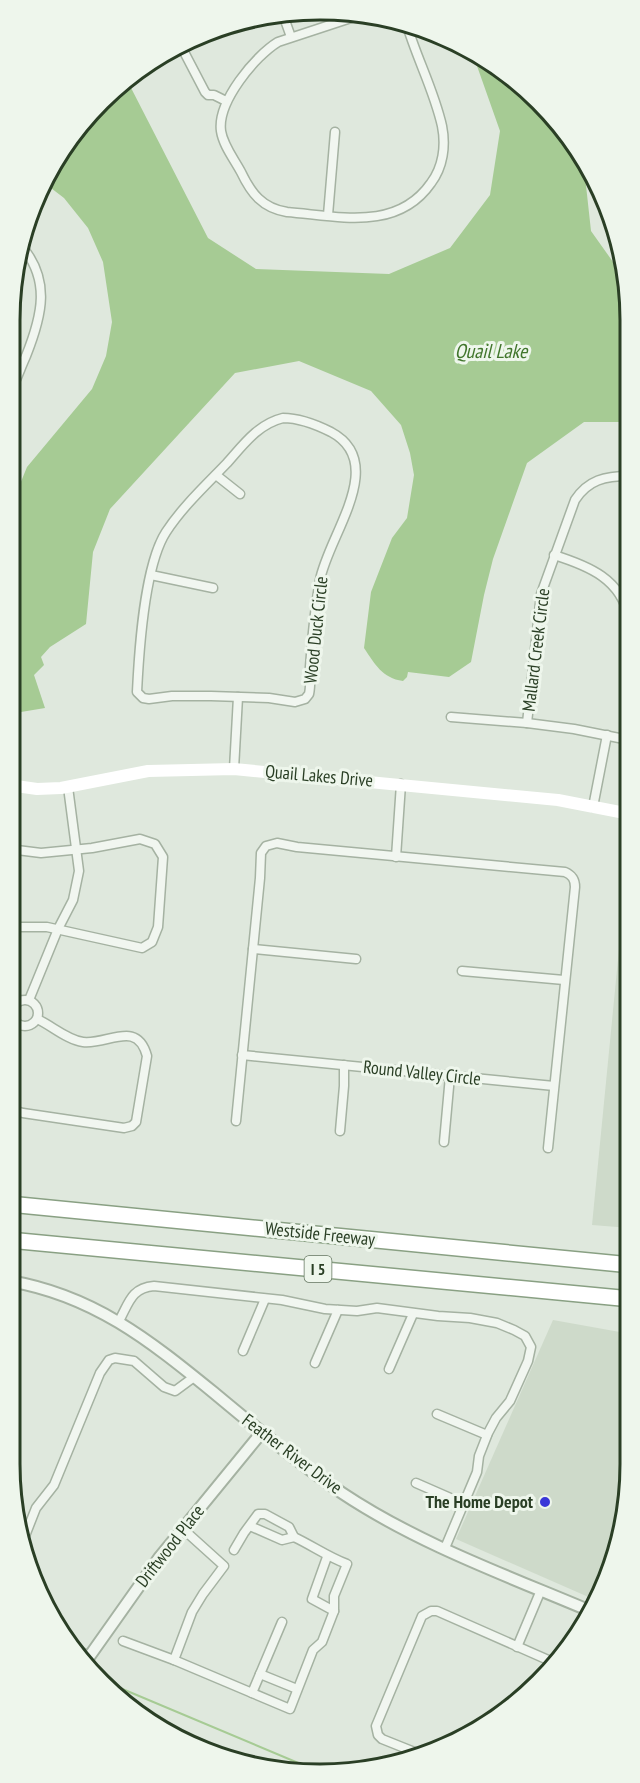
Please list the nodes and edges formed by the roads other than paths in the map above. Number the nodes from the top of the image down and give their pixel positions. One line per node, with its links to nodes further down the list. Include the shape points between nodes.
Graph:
1 (343, 20): 4 (street)
2 (285, 22): 4 (street)
3 (410, 33): 8 (street, via 441,123 444,144 437,172 418,198 393,213 368,218)
4 (291, 37): 6 (street, via 263,52)
5 (184, 52): 6 (street, via 205,92)
6 (226, 101): 8 (street, via 220,122 222,136 254,196 279,211)
7 (334, 132): 8 (street)
8 (328, 215)
9 (27, 254): 10 (street, via 37,272 42,302 36,330)
10 (20, 368)
11 (216, 475): 13 (street); 15 (street, Wood Duck Circle, via 166,532 155,553); 18 (street, Wood Duck Circle, via 264,425 293,418 336,435 349,448 357,469 355,486 319,581 309,694 296,702)
12 (620, 477): 14 (street, Mallard Creek Circle, via 602,478 580,492)
13 (240, 494)
14 (554, 555): 17 (street, via 590,568); 20 (street, Mallard Creek Circle, via 541,594)
15 (151, 575): 16 (street); 18 (street, Wood Duck Circle, via 139,695 149,699)
16 (213, 588)
17 (620, 594)
18 (238, 697): 23 (street)
19 (451, 717): 20 (street, Mallard Creek Circle)
20 (527, 723): 21 (street, Mallard Creek Circle)
21 (607, 735): 22 (street, Mallard Creek Circle); 27 (street)
22 (620, 738)
23 (234, 769): 24 (main road, Quail Lakes Drive); 26 (main road, Quail Lakes Drive, via 148,771)
24 (402, 784): 27 (main road, Quail Lakes Drive); 31 (street)
25 (20, 787): 26 (main road, Quail Lakes Drive)
26 (68, 787): 29 (street)
27 (593, 807): 28 (main road, Quail Lakes Drive)
28 (620, 812)
29 (77, 849): 30 (street, via 41,854); 33 (street, via 79,871 73,900); 33 (street, via 140,838 155,844 164,858 158,927 152,942 142,948)
30 (20, 851)
31 (396, 857): 34 (street, via 277,843 266,846 261,852); 37 (street, via 571,875 575,886)
32 (20, 927): 33 (street)
33 (58, 929): 38 (street)
34 (253, 949): 35 (street); 42 (street)
35 (356, 959)
36 (462, 971): 37 (street)
37 (564, 980): 45 (street)
38 (29, 1000): 39 (street); 40 (street, via 38,1010)
39 (20, 1001)
40 (37, 1019): 41 (street, via 26,1026); 46 (street, via 84,1042 127,1035 138,1039 147,1056 136,1122 124,1128)
41 (20, 1024)
42 (243, 1055): 43 (street, Round Valley Circle); 47 (street)
43 (344, 1065): 44 (street, Round Valley Circle); 48 (street)
44 (450, 1076): 45 (street, Round Valley Circle); 49 (street)
45 (554, 1086): 50 (street)
46 (20, 1112)
47 (236, 1121)
48 (340, 1131)
49 (444, 1142)
50 (548, 1148)
51 (20, 1205): 54 (highway, Westside Freeway / I 5)
52 (20, 1240): 58 (highway, Westside Freeway / I 5)
53 (620, 1258): 54 (highway)
54 (575, 1259): 55 (highway, Westside Freeway / I 5)
55 (620, 1264)
56 (20, 1284): 61 (street, Feather River Drive, via 72,1298)
57 (265, 1299): 59 (street); 61 (street, via 143,1287 135,1293); 62 (street)
58 (620, 1299)
59 (338, 1310): 60 (street, via 376,1308); 63 (street)
60 (413, 1314): 64 (street); 68 (street, via 497,1323 530,1342 528,1361 510,1401)
61 (119, 1321): 65 (street, Feather River Drive)
62 (243, 1351)
63 (315, 1363)
64 (389, 1370)
65 (194, 1377): 67 (street, Feather River Drive); 72 (street, via 175,1391 164,1387 134,1361 109,1360 100,1373 54,1485 36,1508)
66 (437, 1414): 68 (street)
67 (262, 1432): 73 (street, Driftwood Place); 75 (street, Feather River Drive, via 344,1494)
68 (487, 1435): 70 (street)
69 (416, 1482): 70 (street)
70 (464, 1504): 75 (street)
71 (250, 1526): 74 (street, via 282,1540); 74 (street, via 258,1515 265,1514 290,1527); 76 (street)
72 (27, 1529)
73 (183, 1529): 84 (street, Driftwood Place); 85 (street, via 224,1566 192,1612)
74 (294, 1537): 77 (street)
75 (445, 1548): 78 (street, Feather River Drive)
76 (234, 1550)
77 (327, 1557): 80 (street, via 312,1599); 80 (street, via 347,1564 334,1596)
78 (541, 1590): 79 (street, Feather River Drive); 83 (street)
79 (583, 1608)
80 (334, 1611): 88 (street)
81 (282, 1622): 87 (street)
82 (123, 1641): 85 (street)
83 (516, 1647): 86 (street); 90 (street, via 437,1611 422,1616 376,1726 382,1739)
84 (89, 1655)
85 (174, 1660): 89 (street)
86 (547, 1660)
87 (260, 1674): 88 (street); 89 (street)
88 (297, 1689): 89 (street, via 290,1709)
89 (252, 1693)
90 (409, 1750)

